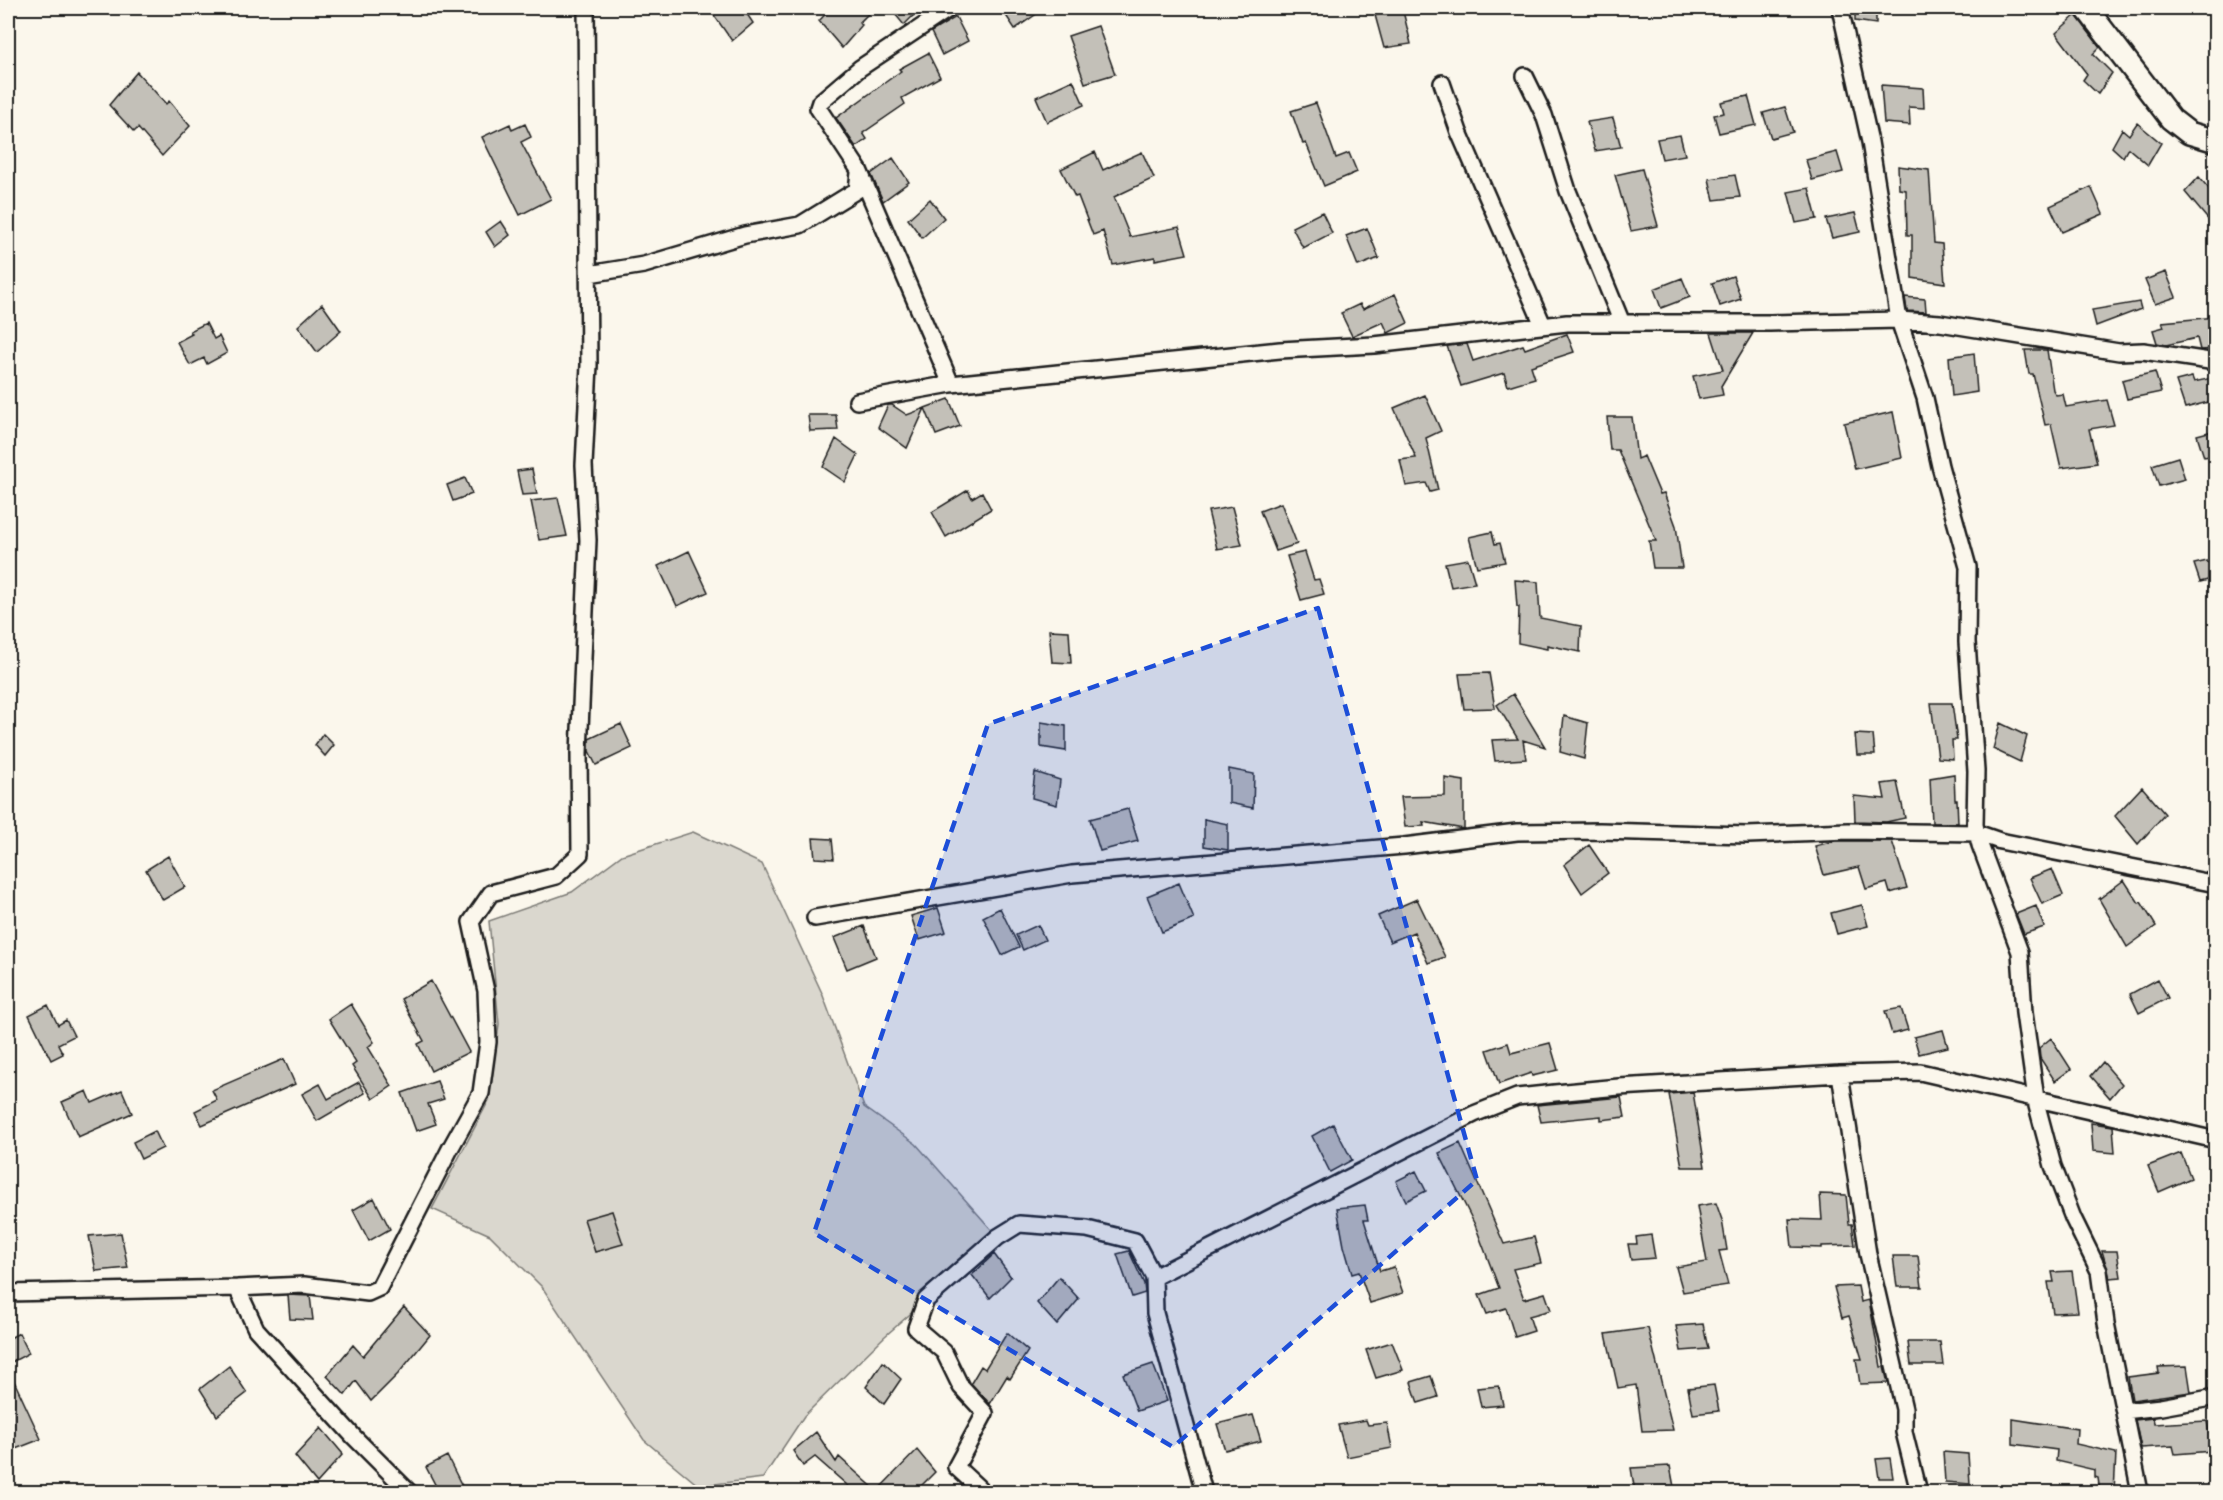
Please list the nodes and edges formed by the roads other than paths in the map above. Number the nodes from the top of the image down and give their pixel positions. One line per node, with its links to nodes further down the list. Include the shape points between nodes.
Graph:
1 (586, 8): 9 (street)
2 (950, 8): 8 (street, via 860,68 820,102 818,108)
3 (1840, 8): 10 (street, via 1870,142)
4 (2086, 8): 7 (street, via 2170,119 2189,133)
5 (1525, 76): 11 (street, via 1544,115 1568,191)
6 (1442, 83): 12 (street, via 1459,132)
7 (2216, 141)
8 (859, 170): 9 (street, via 857,190 800,225); 14 (street)
9 (589, 274): 23 (street, via 584,465 588,540 579,753 580,854 556,876 491,893 471,922 486,991 488,1041 481,1093 379,1288 368,1293 304,1285)
10 (1899, 320): 11 (street); 13 (street); 16 (street, via 1925,398 1968,567 1967,642)
11 (1622, 323): 12 (street)
12 (1543, 325): 14 (street, via 1374,345 1280,350)
13 (2216, 362)
14 (951, 384): 15 (street)
15 (857, 401)
16 (1977, 833): 17 (street, via 2000,841); 18 (street, via 1517,832 1371,849 1072,874); 20 (street, via 2020,952)
17 (2216, 884)
18 (815, 918)
19 (1840, 1074): 20 (street, via 1920,1072); 22 (street, via 1517,1097 1474,1114); 30 (street, via 1868,1254)
20 (2036, 1098): 21 (street); 26 (street, via 2053,1166 2099,1271)
21 (2216, 1140)
22 (1155, 1277): 28 (street, via 1134,1241 1087,1229 1019,1224 998,1237 926,1300 916,1328 944,1352 961,1387 985,1413 956,1467); 29 (street, via 1155,1313)
23 (237, 1288): 24 (street); 27 (street, via 256,1329)
24 (8, 1293)
25 (2216, 1397): 26 (street)
26 (2124, 1411): 31 (street)
27 (409, 1492)
28 (983, 1492)
29 (1204, 1492)
30 (1919, 1492)
31 (2140, 1492)

